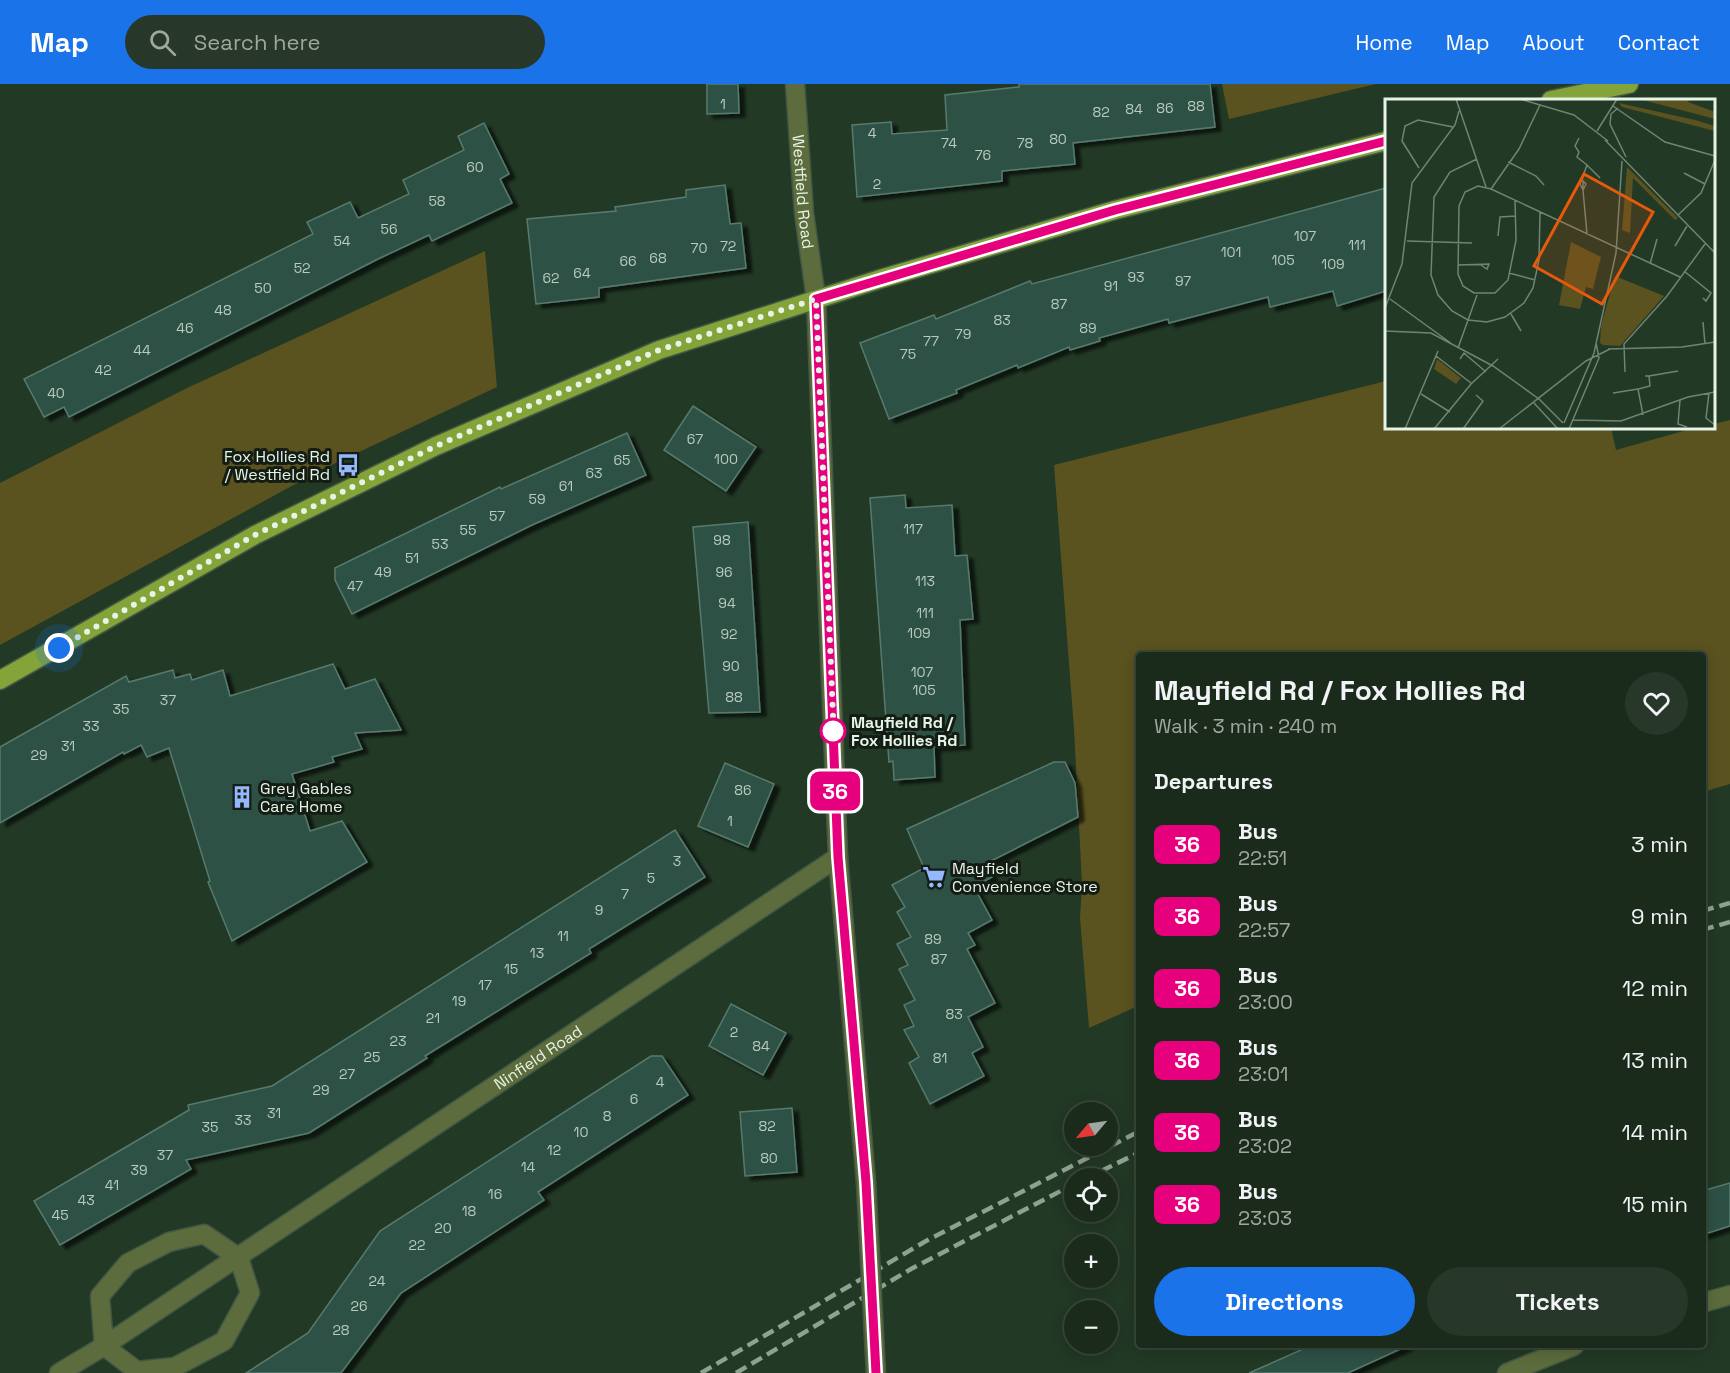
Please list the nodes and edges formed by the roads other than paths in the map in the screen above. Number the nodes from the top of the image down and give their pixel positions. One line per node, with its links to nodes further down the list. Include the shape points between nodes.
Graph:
1 (795, 84): 5 (street, Westfield Road, via 804,213)
2 (1629, 84): 3 (main road)
3 (1556, 99)
4 (1385, 141): 5 (main road, via 1115,210)
5 (816, 299): 6 (main road, via 659,350 436,446 255,535); 7 (street, Westfield Road)
6 (0, 680)
7 (838, 857): 8 (street, Ninfield Road); 13 (street, Westfield Road, bridge, via 866,1182)
8 (239, 1258): 11 (street, Ninfield Road); 11 (street, via 204,1234 169,1242 128,1263 100,1296); 11 (street, via 249,1293 224,1341 175,1367 137,1371)
9 (1730, 1295): 10 (street)
10 (1706, 1303)
11 (104, 1346): 14 (street, Ninfield Road)
12 (1569, 1348): 15 (street)
13 (876, 1364)
14 (59, 1373)
15 (1507, 1373)

